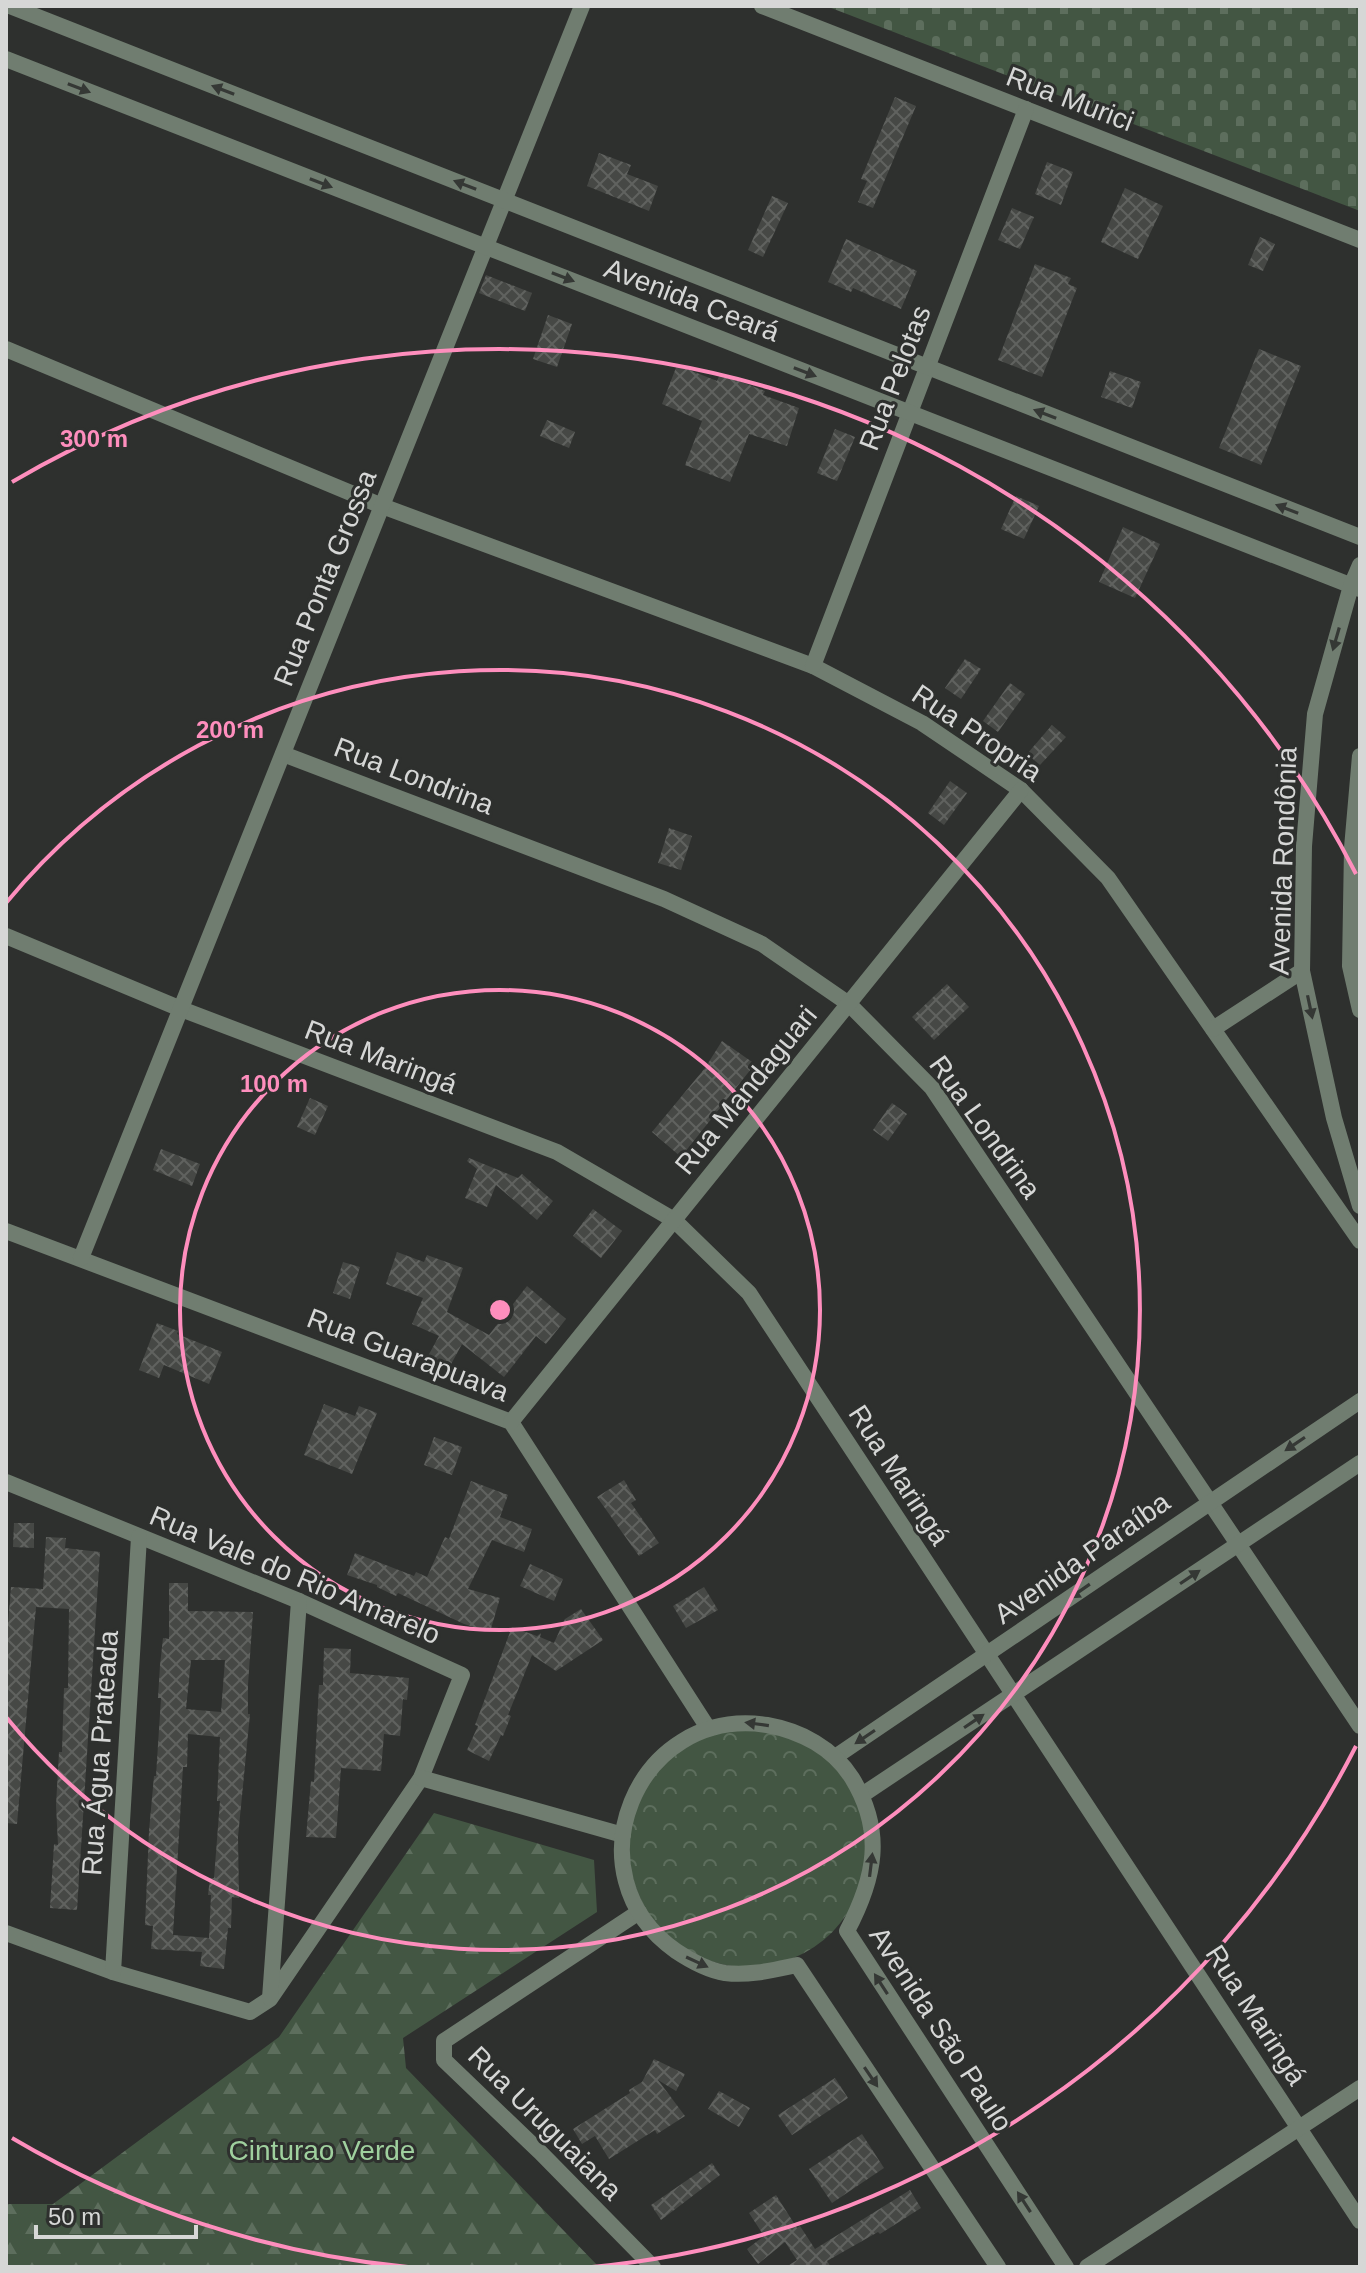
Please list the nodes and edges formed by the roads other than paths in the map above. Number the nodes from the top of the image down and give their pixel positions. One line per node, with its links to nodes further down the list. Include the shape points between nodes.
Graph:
1 (10, 6): 6 (street, Avenida Ceará, one-way to 1)
2 (582, 6): 6 (street, Rua Ponta Grossa)
3 (762, 6): 5 (street, Rua Murici)
4 (6, 59): 8 (street, Avenida Ceará, one-way to 8)
5 (1026, 109): 7 (street, Rua Murici); 10 (street, Rua Pelotas)
6 (504, 201): 8 (street, Rua Ponta Grossa); 10 (street, Avenida Ceará)
7 (1360, 240)
8 (486, 247): 11 (street, Avenida Ceará, one-way to 11); 12 (street, Rua Ponta Grossa)
9 (6, 349): 12 (street, Rua Propria)
10 (927, 367): 11 (street, Rua Pelotas); 13 (street, Avenida Ceará, one-way to 10)
11 (909, 413): 15 (street, Avenida Ceará); 16 (street, Rua Pelotas)
12 (382, 506): 16 (street, Rua Propria); 17 (street, Rua Ponta Grossa)
13 (1360, 537)
14 (1360, 565): 15 (street, Avenida Rondônia)
15 (1356, 587): 21 (street, Avenida Rondônia, one-way to 21, via 1315,714 1304,846)
16 (813, 666): 19 (street, Rua Propria, via 922,723)
17 (283, 754): 22 (street, Rua Londrina, via 664,899 762,944); 23 (street, Rua Ponta Grossa)
18 (1360, 756): 24 (street, via 1350,966)
19 (1021, 790): 22 (street, Rua Mandaguari); 25 (street, Rua Propria, via 1108,878)
20 (6, 936): 23 (street, Rua Maringá)
21 (1302, 971): 25 (street); 26 (street, Avenida Rondônia, one-way to 26, via 1334,1118)
22 (849, 1004): 27 (street, Rua Mandaguari); 35 (street, Rua Londrina, via 932,1088)
23 (181, 1009): 27 (street, Rua Maringá, via 557,1152); 30 (street, Rua Ponta Grossa)
24 (1360, 1010)
25 (1213, 1029): 29 (street, Rua Propria)
26 (1360, 1206)
27 (674, 1220): 32 (street, Rua Mandaguari); 39 (street, Rua Maringá, via 749,1293)
28 (6, 1231): 30 (street, Rua Guarapuava)
29 (1360, 1241)
30 (81, 1258): 32 (street, Rua Guarapuava)
31 (1360, 1401): 35 (street, Avenida Paraíba, one-way to 35)
32 (511, 1422): 42 (street, Rua Guarapuava)
33 (1360, 1463): 37 (street)
34 (6, 1482): 36 (street, Rua Vale do Rio Amarelo)
35 (1210, 1501): 37 (street, Rua Londrina); 39 (street, Avenida Paraíba, one-way to 39)
36 (139, 1537): 38 (street, Rua Vale do Rio Amarelo); 49 (street, Rua Água Prateada)
37 (1239, 1544): 40 (street, one-way to 37); 41 (street, Rua Londrina)
38 (299, 1601): 44 (street, Rua Vale do Rio Amarelo, via 462,1675); 50 (street)
39 (987, 1656): 40 (street, Rua Maringá); 43 (street, Avenida Paraíba, one-way to 43)
40 (1013, 1695): 45 (street, one-way to 40); 52 (street, Rua Maringá)
41 (1360, 1726)
42 (708, 1728): 43 (street, Avenida São Paulo, one-way to 42, via 789,1729 745,1722); 46 (street, Avenida São Paulo, via 665,1752 650,1768 629,1806)
43 (835, 1757): 45 (street, Avenida São Paulo)
44 (421, 1778): 46 (street); 50 (street)
45 (862, 1795): 56 (street, Avenida São Paulo, one-way to 45, via 847,1931 873,1866 873,1830)
46 (623, 1835): 47 (street, Avenida São Paulo, via 624,1871)
47 (639, 1912): 54 (street, Rua Uruguaiana, via 444,2041 444,2060); 55 (street, Avenida São Paulo, one-way to 55, via 667,1945 705,1967 749,1974 797,1965)
48 (6, 1933): 49 (street)
49 (113, 1972): 50 (street, via 250,2012)
50 (270, 1999)
51 (1360, 2088): 52 (street)
52 (1298, 2126): 53 (street, Rua Maringá); 57 (street)
53 (1360, 2221)
54 (653, 2267)
55 (998, 2267)
56 (1066, 2267)
57 (1087, 2267)

